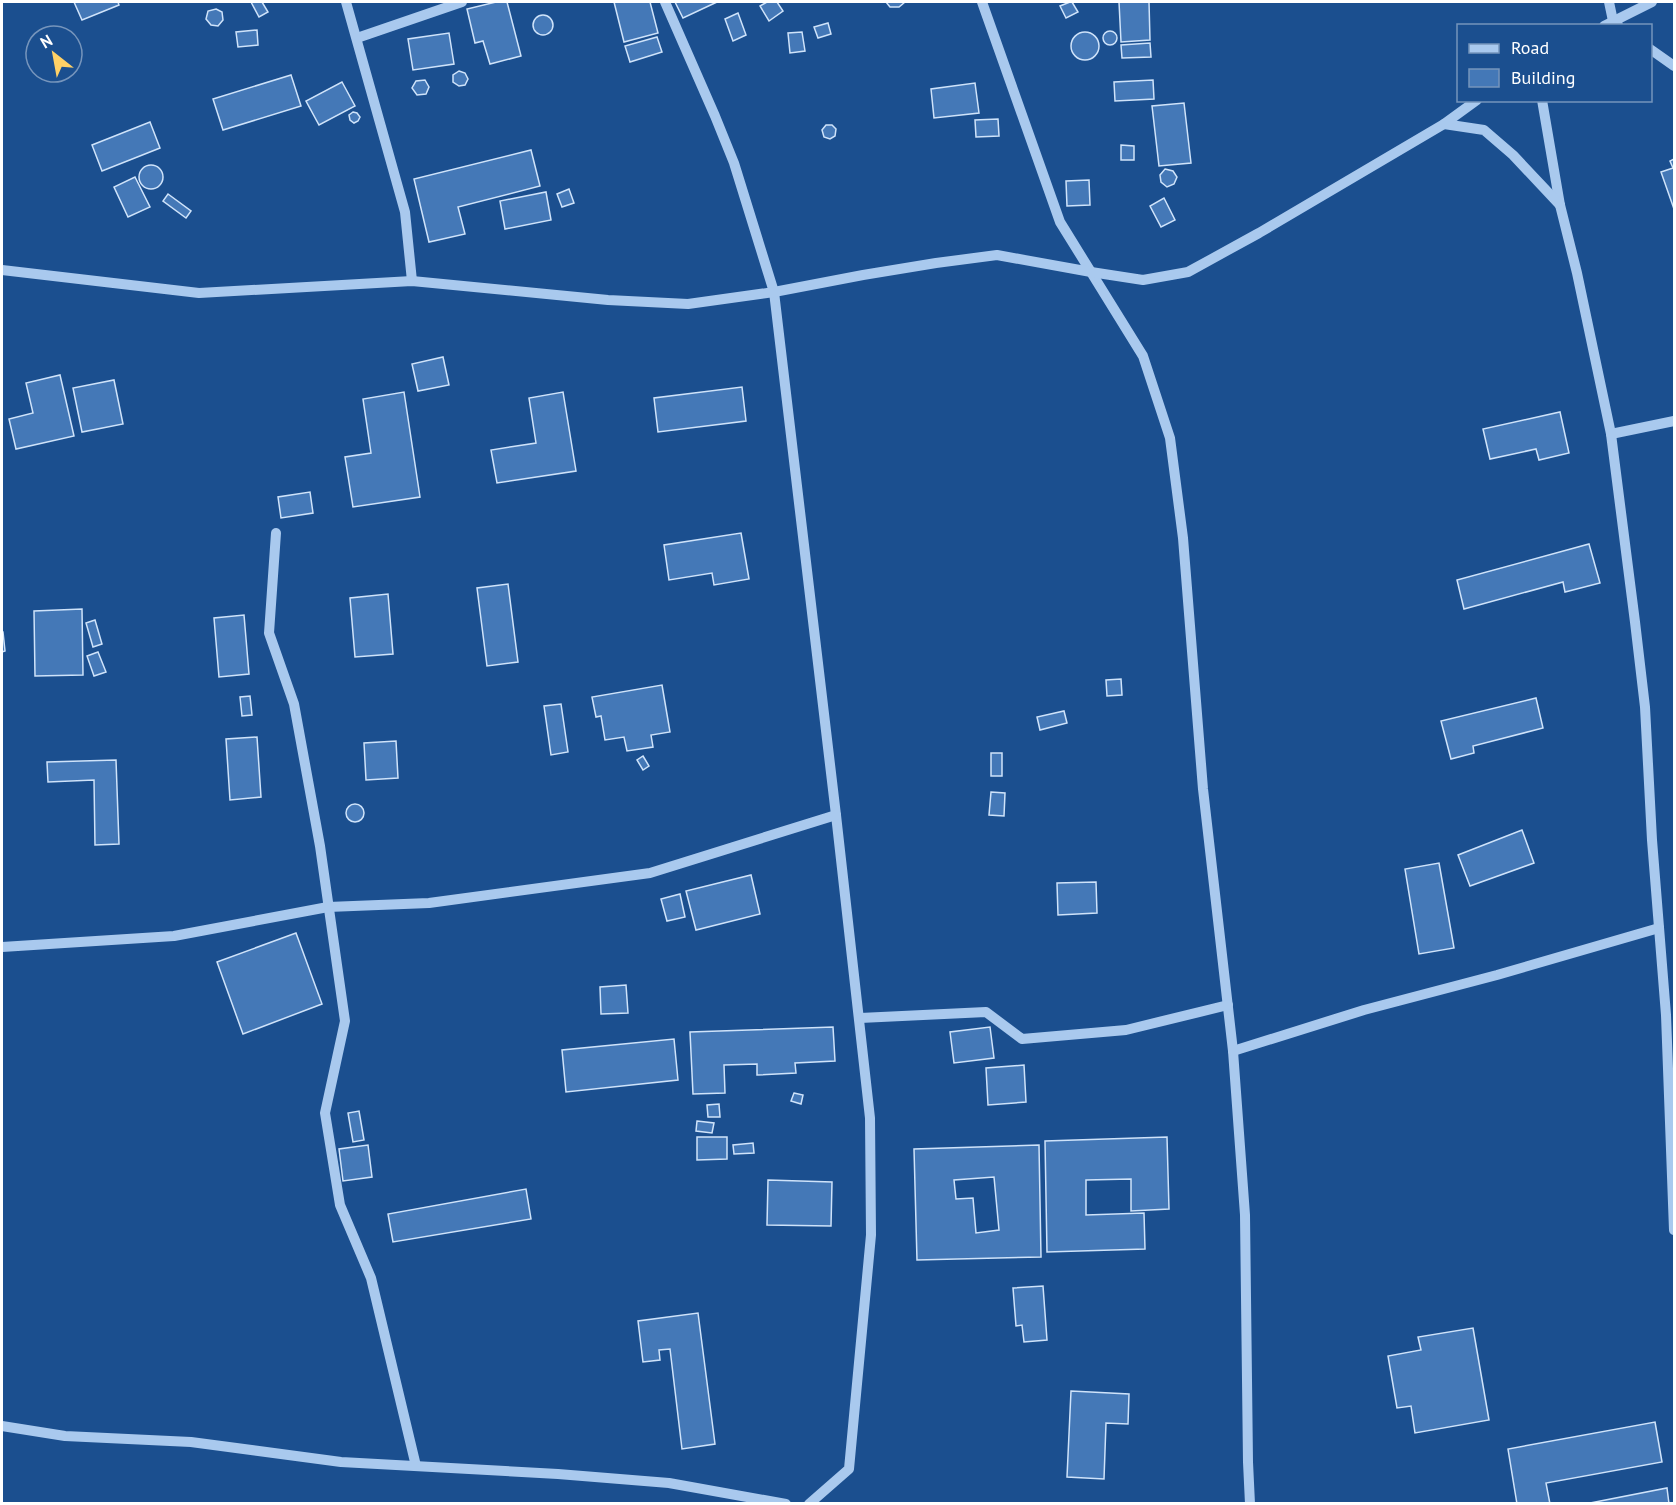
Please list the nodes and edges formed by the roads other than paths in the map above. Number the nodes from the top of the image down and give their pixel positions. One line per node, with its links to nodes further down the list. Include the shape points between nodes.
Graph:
1 (346, 2): 8 (street)
2 (462, 2): 8 (street)
3 (665, 2): 18 (street, via 734,163)
4 (982, 2): 16 (street, via 1060,222)
5 (1609, 2): 7 (street)
6 (1652, 2): 7 (street)
7 (1612, 24)
8 (357, 38): 17 (street, via 405,212)
9 (1652, 50): 10 (street)
10 (1674, 66)
11 (1474, 102): 13 (street)
12 (1542, 102): 14 (street)
13 (1444, 124): 14 (street, via 1484,130); 16 (street, via 1188,272 1143,280)
14 (1560, 206): 20 (street)
15 (2, 270): 17 (street, via 199,293)
16 (1091, 272): 18 (street, via 997,255 863,274); 26 (street, via 1143,356 1170,438)
17 (412, 281): 18 (street, via 688,304)
18 (774, 292): 22 (street)
19 (1674, 421): 20 (street)
20 (1611, 434): 24 (street, via 1645,707)
21 (276, 533): 23 (street, via 269,633 294,704)
22 (836, 815): 23 (street, via 650,873 429,903); 27 (street)
23 (328, 907): 25 (street, via 174,936); 31 (street, via 345,1021 325,1113 340,1205 371,1278)
24 (1659, 928): 28 (street, via 1364,1010); 29 (street)
25 (2, 946)
26 (1228, 1005): 27 (street, via 1126,1030 1022,1039 986,1012); 28 (street)
27 (860, 1018): 33 (street, via 870,1118 871,1235 849,1469)
28 (1233, 1051): 34 (street, via 1245,1215)
29 (1674, 1230)
30 (2, 1426): 31 (street, via 65,1436 191,1442 341,1462)
31 (416, 1466): 32 (street, via 669,1484)
32 (786, 1503)
33 (809, 1503)
34 (1250, 1503)

